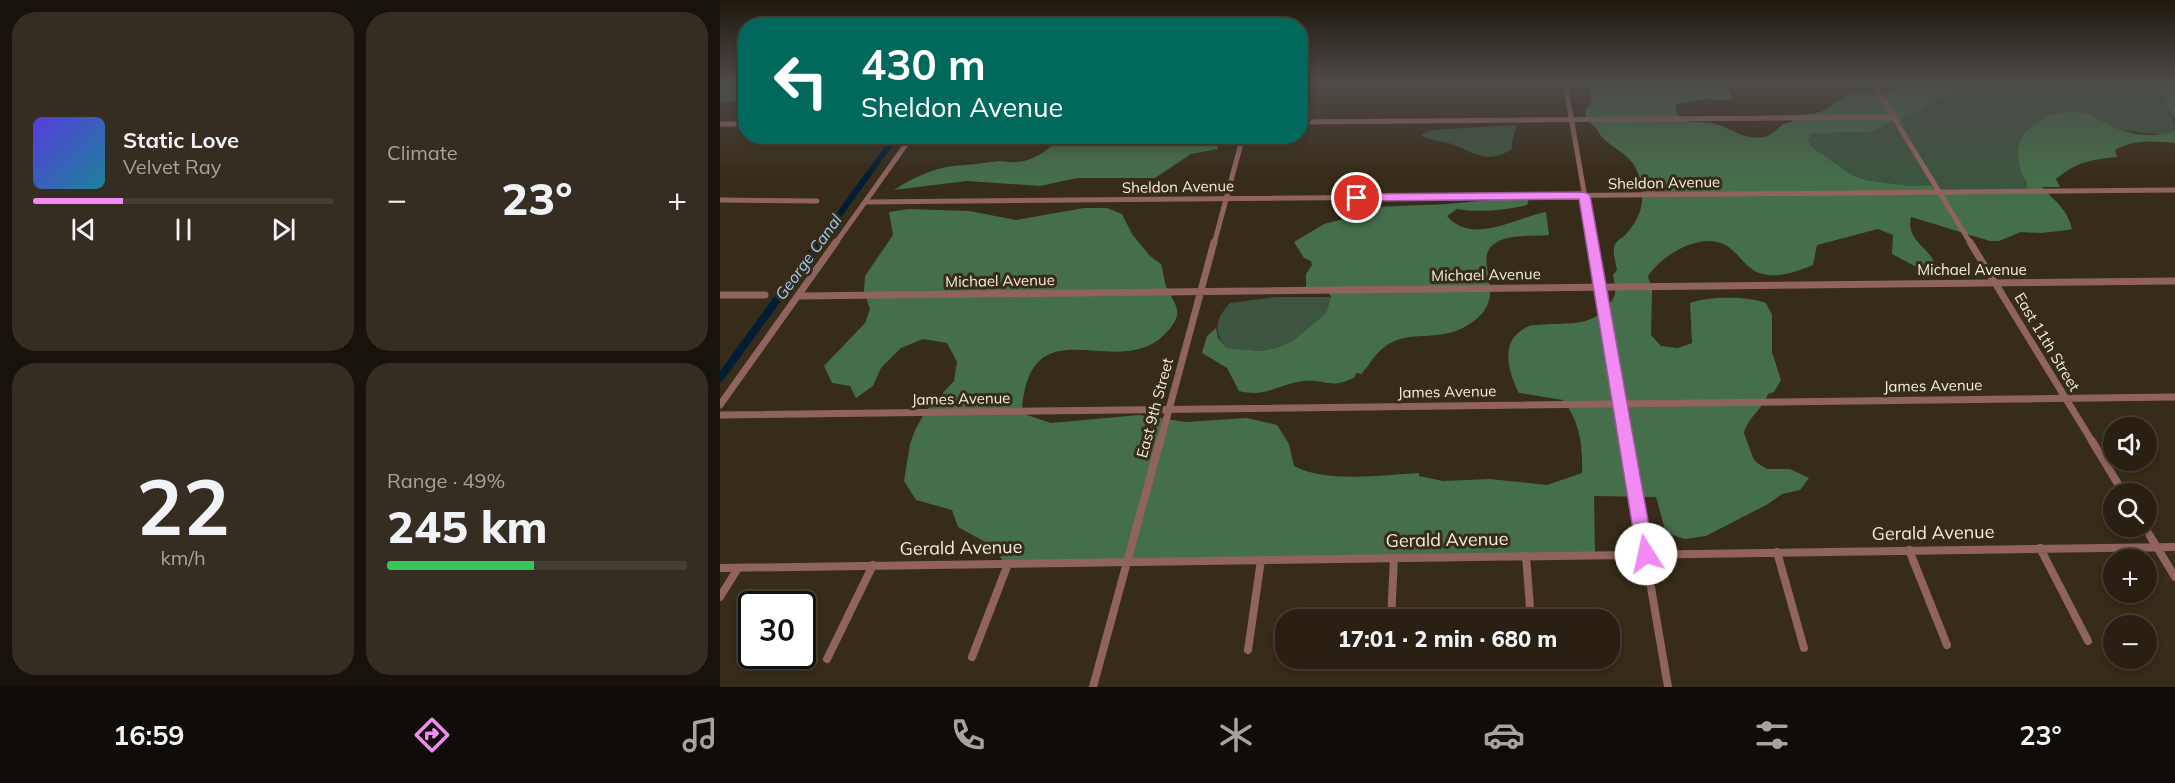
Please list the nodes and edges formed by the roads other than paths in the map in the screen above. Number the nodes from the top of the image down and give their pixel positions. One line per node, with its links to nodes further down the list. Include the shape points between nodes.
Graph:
1 (1571, 114): 4 (street)
2 (1892, 114): 3 (street, East 11th Street)
3 (1894, 117): 4 (street); 11 (street, East 11th Street)
4 (1572, 120): 5 (street); 12 (street)
5 (1308, 122)
6 (720, 124): 7 (street)
7 (738, 124)
8 (906, 144): 16 (street)
9 (1241, 144): 13 (street, East 9th Street)
10 (2175, 190): 11 (street, Sheldon Avenue)
11 (1939, 192): 12 (street, Sheldon Avenue); 18 (street, East 11th Street)
12 (1584, 195): 13 (street, Sheldon Avenue); 19 (street)
13 (1226, 199): 16 (street, Sheldon Avenue); 20 (street, East 9th Street)
14 (720, 200): 15 (street)
15 (817, 201)
16 (865, 202): 23 (street)
17 (2175, 281): 18 (street, Michael Avenue)
18 (1995, 283): 19 (street, Michael Avenue); 25 (street, East 11th Street)
19 (1600, 288): 20 (street, Michael Avenue); 26 (street)
20 (1200, 292): 23 (street, Michael Avenue); 28 (street, East 9th Street)
21 (720, 295): 22 (street)
22 (765, 296)
23 (798, 296): 27 (street)
24 (2175, 397): 25 (street, James Avenue)
25 (2065, 398): 26 (street, James Avenue); 30 (street, East 11th Street)
26 (1620, 404): 28 (street, James Avenue); 37 (street)
27 (720, 405)
28 (1168, 410): 29 (street, James Avenue); 41 (street, East 9th Street)
29 (720, 415)
30 (2117, 483)
31 (2150, 537): 34 (street)
32 (2175, 547): 34 (street, Gerald Avenue)
33 (2040, 548): 34 (street, Gerald Avenue); 35 (street, Gerald Avenue); 50 (street)
34 (2157, 548): 46 (street)
35 (1909, 550): 36 (street, Gerald Avenue); 51 (street)
36 (1777, 552): 37 (street, Gerald Avenue); 52 (street)
37 (1646, 554): 38 (street, Gerald Avenue); 57 (street)
38 (1527, 556): 39 (street, Gerald Avenue); 49 (street)
39 (1394, 558): 40 (street, Gerald Avenue); 48 (street)
40 (1261, 560): 41 (street, Gerald Avenue); 53 (street)
41 (1127, 562): 42 (street, Gerald Avenue); 56 (street, East 9th Street)
42 (1008, 564): 43 (street, Gerald Avenue); 54 (street)
43 (873, 566): 45 (street, Gerald Avenue); 55 (street)
44 (720, 568): 45 (street, Gerald Avenue)
45 (738, 568): 47 (street)
46 (2175, 578)
47 (720, 597)
48 (1392, 609)
49 (1530, 609)
50 (2088, 641)
51 (1947, 645)
52 (1804, 648)
53 (1248, 650)
54 (972, 657)
55 (827, 659)
56 (1093, 687)
57 (1668, 687)

